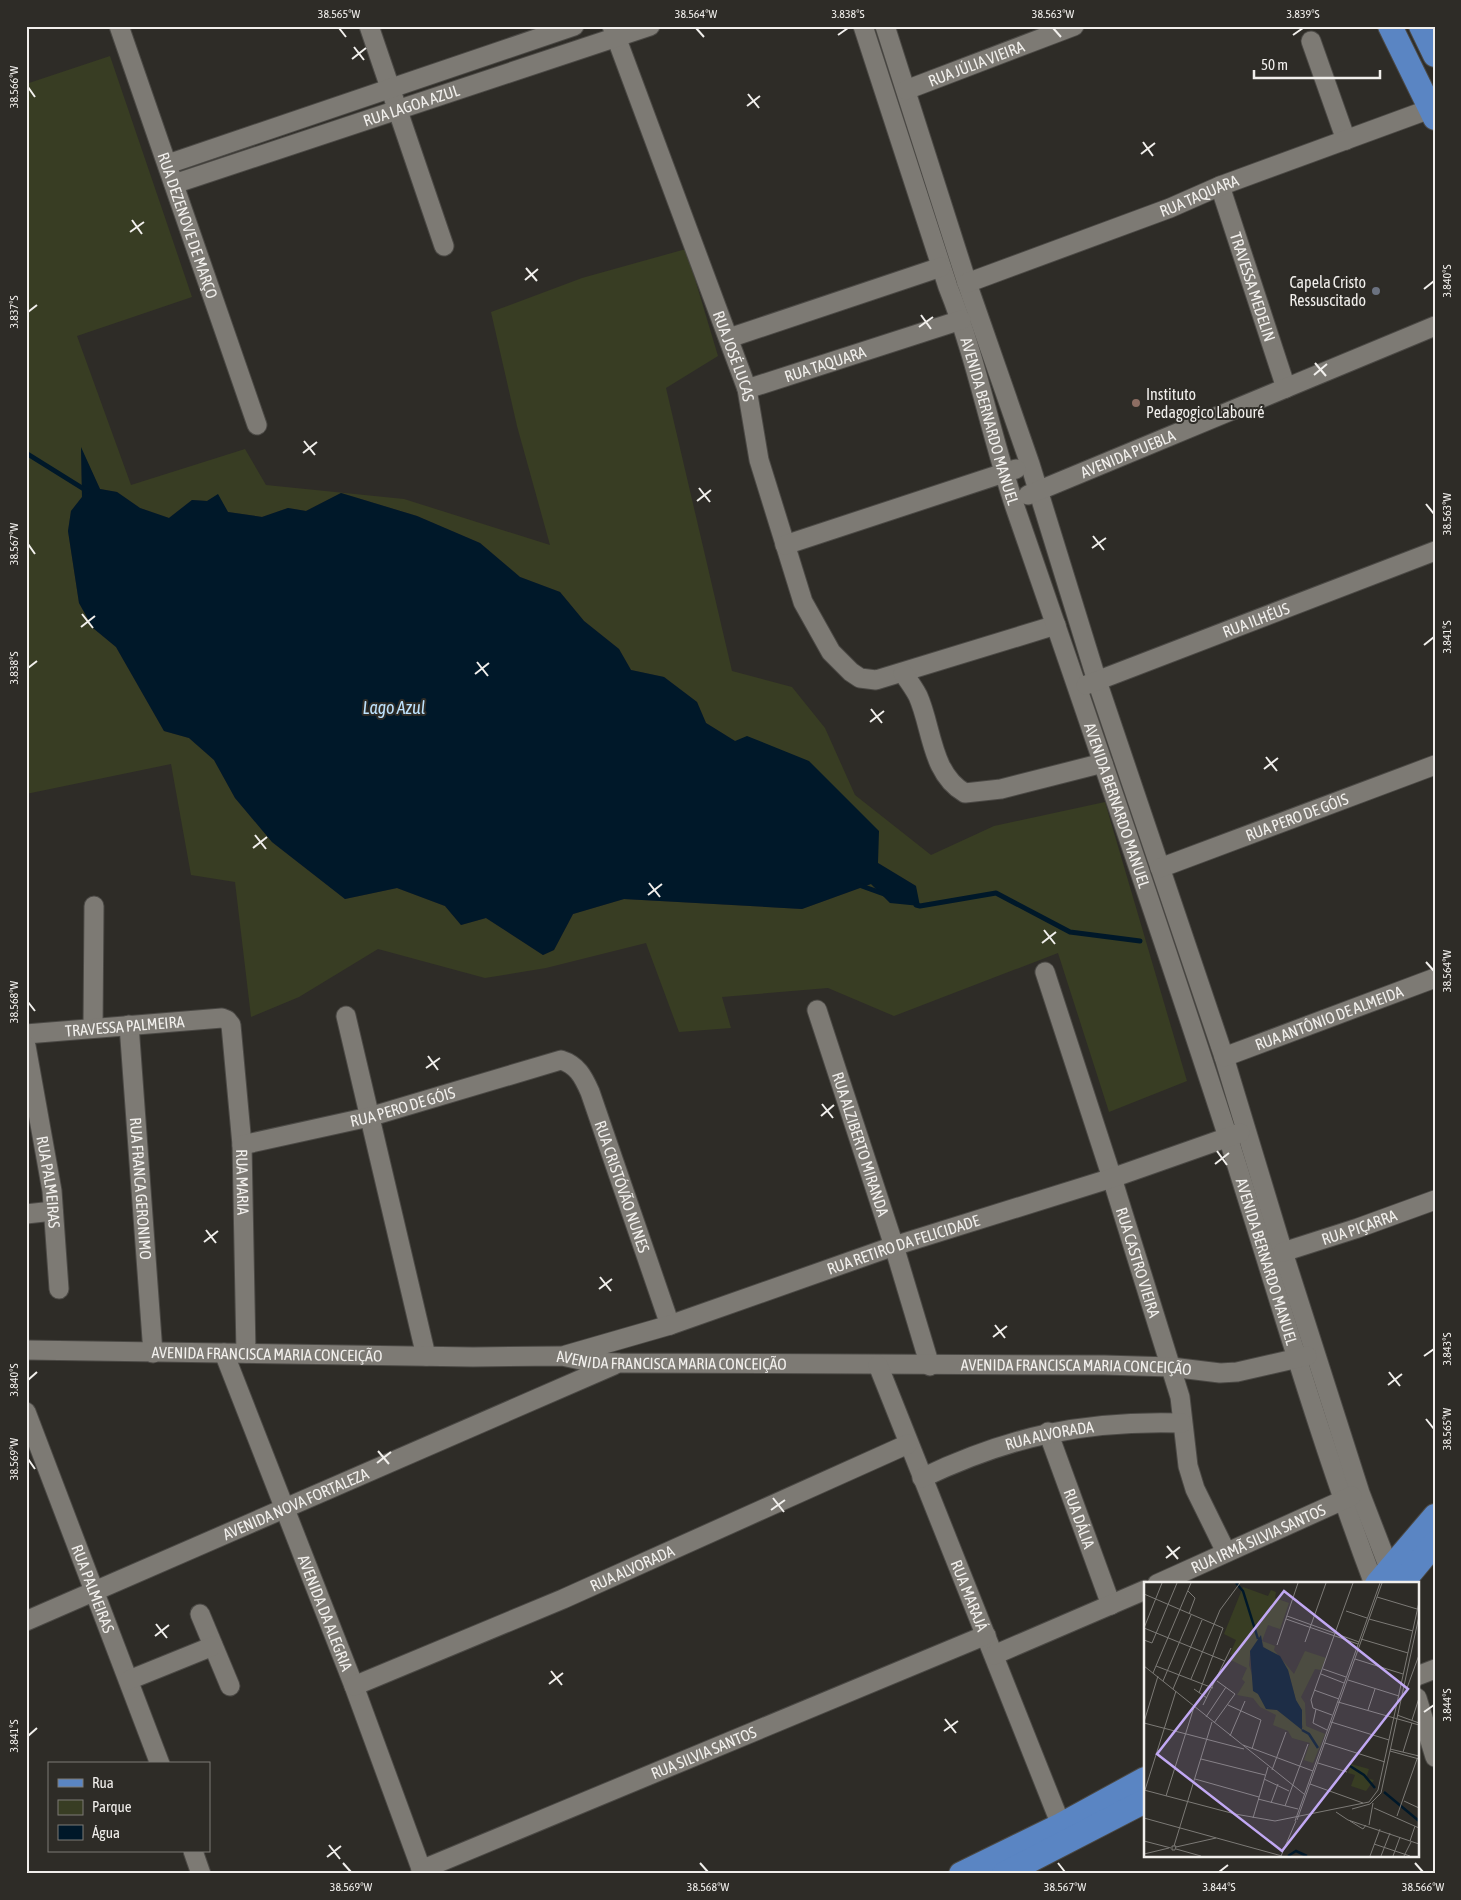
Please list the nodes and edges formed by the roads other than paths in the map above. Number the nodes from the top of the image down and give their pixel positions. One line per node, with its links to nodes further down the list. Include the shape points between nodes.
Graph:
1 (119, 26): 20 (street, RUA DEZENOVE DE MARÇO)
2 (369, 26): 13 (street)
3 (574, 26): 13 (street, RUA LAGOA AZUL)
4 (650, 26): 10 (street, RUA LAGOA AZUL)
5 (863, 26): 19 (street, AVENIDA BERNARDO MANUEL)
6 (885, 26): 14 (street, AVENIDA BERNARDO MANUEL)
7 (1074, 26): 14 (street, RUA JÚLIA VIEIRA)
8 (1390, 26): 16 (main road)
9 (1421, 26): 12 (main road)
10 (614, 32): 15 (street, RUA LAGOA AZUL); 28 (street, RUA JOSÉ LUCAS)
11 (1311, 41): 17 (street)
12 (1435, 55)
13 (388, 88): 15 (street); 20 (street, RUA LAGOA AZUL)
14 (906, 90): 18 (street, AVENIDA BERNARDO MANUEL)
15 (396, 110): 21 (street, RUA LAGOA AZUL); 23 (street)
16 (1432, 114): 17 (street, RUA TAQUARA)
17 (1346, 140): 22 (street, RUA TAQUARA)
18 (926, 151): 19 (street); 25 (street, AVENIDA BERNARDO MANUEL)
19 (905, 157): 24 (street, AVENIDA BERNARDO MANUEL)
20 (168, 164): 21 (street, RUA DEZENOVE DE MARÇO)
21 (174, 184): 31 (street, RUA DEZENOVE DE MARÇO)
22 (1220, 186): 25 (street, RUA TAQUARA, via 1170,208); 29 (street, TRAVESSA MEDELIN)
23 (444, 246)
24 (941, 267): 26 (street, AVENIDA BERNARDO MANUEL); 28 (street)
25 (967, 282): 32 (street, AVENIDA BERNARDO MANUEL)
26 (961, 320): 30 (street, RUA TAQUARA); 33 (street, AVENIDA BERNARDO MANUEL)
27 (1435, 326): 29 (street, AVENIDA PUEBLA)
28 (729, 338): 30 (street, RUA JOSÉ LUCAS)
29 (1286, 388): 34 (street, AVENIDA PUEBLA)
30 (747, 389): 36 (street, RUA JOSÉ LUCAS, via 759,460)
31 (257, 425)
32 (1030, 464): 33 (street); 34 (street, AVENIDA BERNARDO MANUEL)
33 (1005, 473): 35 (street, AVENIDA BERNARDO MANUEL); 36 (street)
34 (1039, 491): 35 (street, AVENIDA PUEBLA); 40 (street, AVENIDA BERNARDO MANUEL)
35 (1013, 501): 38 (street, AVENIDA BERNARDO MANUEL)
36 (785, 545): 39 (street, RUA JOSÉ LUCAS, via 803,602 831,652 860,678 876,680)
37 (1435, 551): 40 (street, RUA ILHÉUS)
38 (1056, 625): 39 (street); 41 (street, AVENIDA BERNARDO MANUEL)
39 (903, 673): 42 (street, via 918,695 939,762 952,782 964,792 1001,788)
40 (1097, 681): 41 (street, RUA ILHÉUS); 44 (street, AVENIDA BERNARDO MANUEL)
41 (1078, 689): 42 (street, AVENIDA BERNARDO MANUEL)
42 (1103, 763): 60 (street, AVENIDA BERNARDO MANUEL)
43 (1435, 765): 44 (street, RUA PERO DE GÓIS)
44 (1160, 868): 55 (street, AVENIDA BERNARDO MANUEL)
45 (94, 906): 52 (street)
46 (1045, 972): 62 (street, RUA CASTRO VIEIRA)
47 (1435, 978): 55 (street, RUA ANTÔNIO DE ALMEIDA)
48 (817, 1010): 66 (street, RUA ALZIBERTO MIRANDA)
49 (346, 1016): 58 (street)
50 (222, 1018): 51 (street, TRAVESSA PALMEIRA); 61 (street, RUA MARIA, via 227,1020 232,1031)
51 (129, 1025): 52 (street, TRAVESSA PALMEIRA); 71 (street, RUA FRANCA GERONIMO)
52 (93, 1027): 53 (street, TRAVESSA PALMEIRA)
53 (26, 1034)
54 (26, 1046): 57 (street, RUA PALMEIRAS)
55 (1224, 1057): 59 (street, AVENIDA BERNARDO MANUEL)
56 (561, 1060): 58 (street, RUA PERO DE GÓIS); 69 (street, RUA CRISTÓVÃO NUNES, via 575,1066 590,1092)
57 (31, 1106): 64 (street, RUA PALMEIRAS, via 52,1191)
58 (370, 1117): 61 (street, RUA PERO DE GÓIS); 75 (street)
59 (1246, 1131): 60 (street, RUA RETIRO DA FELICIDADE); 67 (street, AVENIDA BERNARDO MANUEL)
60 (1227, 1137): 62 (street, RUA RETIRO DA FELICIDADE); 77 (street, AVENIDA BERNARDO MANUEL)
61 (242, 1145): 73 (street, RUA MARIA)
62 (1112, 1178): 66 (street, RUA RETIRO DA FELICIDADE); 81 (street, RUA CASTRO VIEIRA)
63 (1435, 1200): 67 (street, RUA PIÇARRA)
64 (53, 1211): 65 (street); 68 (street, RUA PALMEIRAS)
65 (26, 1214)
66 (894, 1246): 69 (street, RUA RETIRO DA FELICIDADE); 80 (street, RUA ALZIBERTO MIRANDA)
67 (1283, 1252): 74 (street, AVENIDA BERNARDO MANUEL)
68 (59, 1290)
69 (670, 1325): 76 (street, RUA RETIRO DA FELICIDADE)
70 (26, 1350): 71 (street, AVENIDA FRANCISCA MARIA CONCEIÇÃO)
71 (153, 1352): 72 (street, AVENIDA FRANCISCA MARIA CONCEIÇÃO)
72 (224, 1353): 73 (street, AVENIDA FRANCISCA MARIA CONCEIÇÃO); 89 (street, AVENIDA DA ALEGRIA)
73 (246, 1353): 75 (street, AVENIDA FRANCISCA MARIA CONCEIÇÃO)
74 (1315, 1354): 77 (street, AVENIDA FRANCISCA MARIA CONCEIÇÃO); 87 (street, AVENIDA BERNARDO MANUEL)
75 (426, 1356): 76 (street, AVENIDA FRANCISCA MARIA CONCEIÇÃO)
76 (562, 1356): 78 (street, AVENIDA FRANCISCA MARIA CONCEIÇÃO, via 590,1362)
77 (1296, 1358): 81 (street, AVENIDA FRANCISCA MARIA CONCEIÇÃO, via 1237,1372); 88 (street, AVENIDA BERNARDO MANUEL)
78 (620, 1363): 79 (street, AVENIDA FRANCISCA MARIA CONCEIÇÃO); 89 (street, AVENIDA NOVA FORTALEZA)
79 (878, 1365): 80 (street, AVENIDA FRANCISCA MARIA CONCEIÇÃO); 85 (street, RUA MARAJÁ)
80 (930, 1366): 81 (street, AVENIDA FRANCISCA MARIA CONCEIÇÃO)
81 (1171, 1368): 83 (street, RUA CASTRO VIEIRA, via 1180,1397)
82 (26, 1412): 96 (street, RUA PALMEIRAS)
83 (1182, 1423): 84 (street, RUA ALVORADA, via 1137,1421); 92 (street, RUA CASTRO VIEIRA, via 1195,1489)
84 (1048, 1432): 86 (street, RUA ALVORADA, via 981,1452); 97 (street, RUA DÁLIA)
85 (908, 1444): 86 (street, RUA MARAJÁ); 107 (street, RUA ALVORADA, via 563,1599)
86 (922, 1478): 100 (street, RUA MARAJÁ)
87 (1360, 1493): 88 (street, RUA IRMÃ SILVIA SANTOS); 93 (street, AVENIDA BERNARDO MANUEL)
88 (1342, 1500): 92 (street, RUA IRMÃ SILVIA SANTOS); 93 (street, AVENIDA BERNARDO MANUEL)
89 (285, 1507): 96 (street, AVENIDA NOVA FORTALEZA); 107 (street, AVENIDA DA ALEGRIA)
90 (1435, 1516): 93 (main road)
91 (1435, 1543): 93 (main road)
92 (1226, 1552): 94 (street, RUA IRMÃ SILVIA SANTOS)
93 (1387, 1581)
94 (1162, 1582)
95 (1144, 1590): 97 (street)
96 (96, 1591): 99 (street, AVENIDA NOVA FORTALEZA); 105 (street, RUA PALMEIRAS)
97 (1112, 1605): 102 (street)
98 (200, 1614): 101 (street)
99 (26, 1620)
100 (986, 1635): 102 (street, RUA MARAJÁ); 115 (street, RUA SILVIA SANTOS)
101 (213, 1646): 105 (street); 106 (street)
102 (994, 1655): 113 (street, RUA MARAJÁ)
103 (1435, 1669): 104 (street)
104 (1418, 1676)
105 (129, 1680): 110 (street, RUA PALMEIRAS)
106 (230, 1686)
107 (354, 1686): 115 (street, AVENIDA DA ALEGRIA)
108 (1418, 1701): 109 (street)
109 (1435, 1757)
110 (159, 1762)
111 (1144, 1780): 113 (main road)
112 (1144, 1802): 118 (main road)
113 (1061, 1825): 117 (main road)
114 (193, 1852): 116 (street)
115 (422, 1872)
116 (201, 1874)
117 (961, 1874)
118 (1004, 1874)

